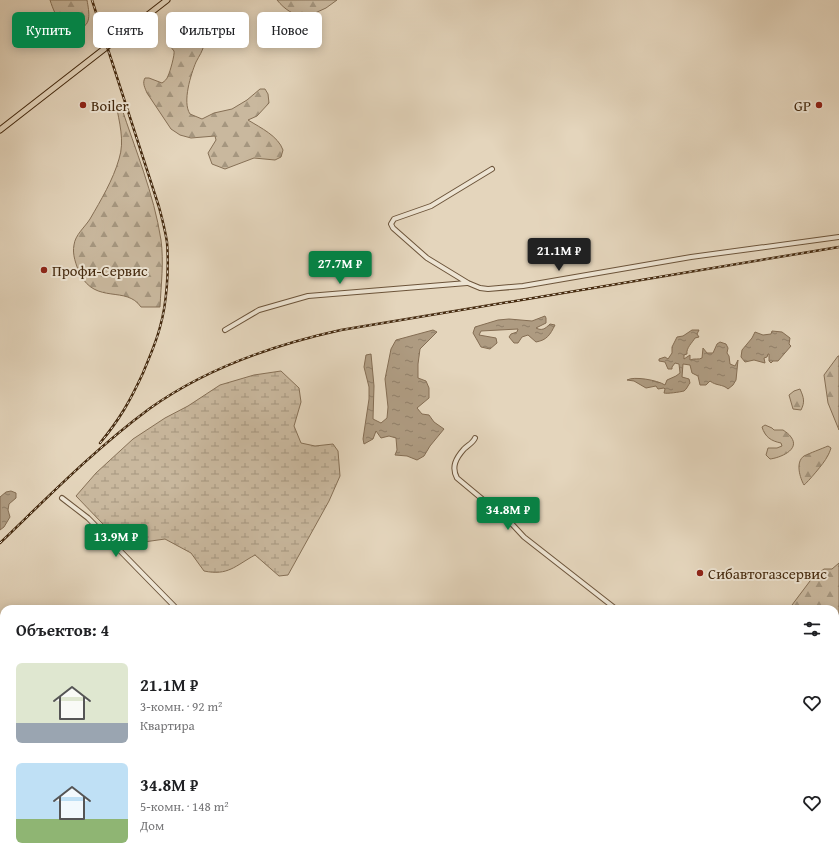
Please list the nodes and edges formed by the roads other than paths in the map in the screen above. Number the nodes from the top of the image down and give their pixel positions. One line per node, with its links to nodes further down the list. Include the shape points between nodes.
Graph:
1 (167, 0): 2 (main road)
2 (0, 130)
3 (492, 169): 5 (street, via 431,206 394,219 392,222 393,228 426,258)
4 (839, 237): 5 (street, via 691,257 516,287 480,288)
5 (468, 283): 6 (street, via 308,296 259,310)
6 (225, 330)
7 (476, 438): 10 (street, via 464,449 455,463 453,468 457,478 524,537)
8 (62, 498): 9 (street, via 88,518)
9 (173, 605)
10 (611, 605)

